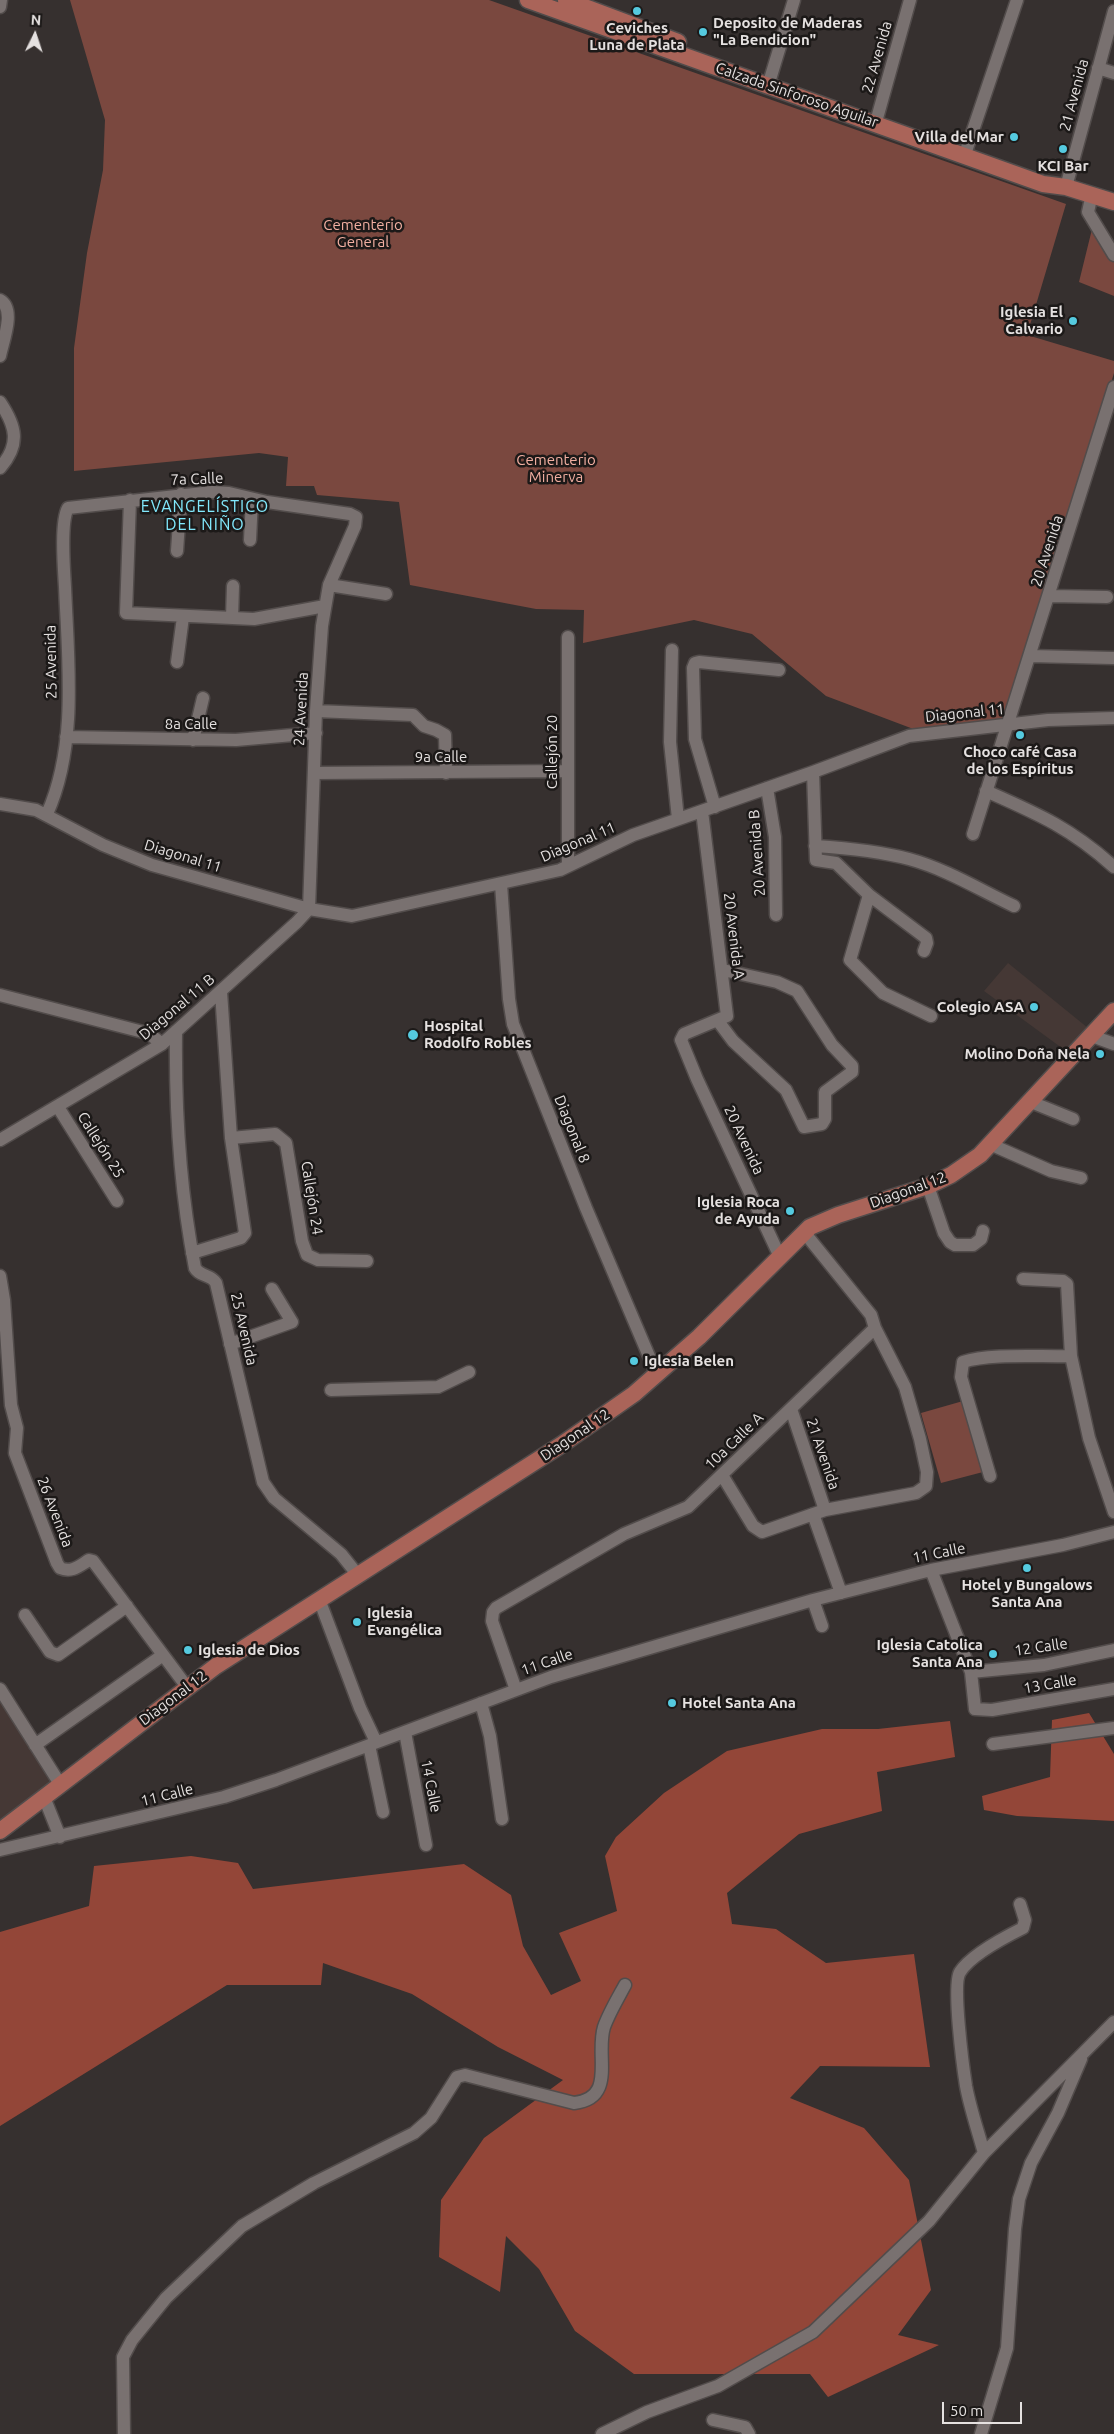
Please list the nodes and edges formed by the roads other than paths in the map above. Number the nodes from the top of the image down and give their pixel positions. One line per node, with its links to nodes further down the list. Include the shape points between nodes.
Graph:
1 (1, 0): 7 (street)
2 (528, 0): 6 (main road, Calzada Sinforoso Aguilar)
3 (794, 0): 11 (street)
4 (910, 0): 12 (street, 22 Avenida)
5 (1017, 0): 13 (street)
6 (569, 4): 11 (main road, Calzada Sinforoso Aguilar)
7 (0, 6)
8 (1114, 11): 9 (street, 21 Avenida)
9 (1098, 68): 10 (street); 14 (street, 21 Avenida)
10 (1114, 73)
11 (770, 82): 12 (main road, Calzada Sinforoso Aguilar)
12 (877, 118): 13 (main road, Calzada Sinforoso Aguilar)
13 (966, 149): 14 (main road, Calzada Sinforoso Aguilar, via 1044,184)
14 (1066, 186): 15 (main road, Calzada Sinforoso Aguilar)
15 (1092, 194): 16 (main road, Calzada Sinforoso Aguilar); 17 (street, via 1088,212)
16 (1114, 202)
17 (1114, 255)
18 (3, 302): 19 (street, via 8,314)
19 (0, 356)
20 (1114, 387): 33 (street, 20 Avenida)
21 (0, 402): 22 (street, via 15,430 11,452)
22 (0, 468)
23 (181, 494): 24 (street, 7a Calle, via 229,493); 25 (street, 7a Calle); 29 (street)
24 (252, 499): 27 (street, 7a Calle, via 346,513); 28 (street)
25 (130, 500): 26 (street, 7a Calle); 36 (street, via 126,613)
26 (68, 508): 49 (street, 25 Avenida, via 64,553 70,680)
27 (356, 518): 30 (street, 24 Avenida)
28 (250, 540)
29 (177, 551)
30 (329, 585): 32 (street); 35 (street, 24 Avenida)
31 (232, 586): 37 (street)
32 (386, 594)
33 (1050, 596): 34 (street); 40 (street, 20 Avenida)
34 (1107, 596)
35 (325, 606): 37 (street, via 264,618); 45 (street, 24 Avenida)
36 (182, 617): 37 (street); 42 (street)
37 (232, 618)
38 (568, 637): 51 (street, Callejón 20)
39 (672, 650): 61 (street, via 670,742)
40 (1030, 656): 41 (street); 47 (street, 20 Avenida)
41 (1113, 658)
42 (177, 662)
43 (779, 670): 58 (street, via 695,663 695,739)
44 (203, 698): 50 (street)
45 (316, 711): 48 (street, 24 Avenida); 54 (street, via 413,715 424,726 445,735)
46 (1114, 718): 47 (street, Diagonal 11)
47 (1006, 724): 53 (street, Diagonal 11, via 909,736); 56 (street, 20 Avenida)
48 (316, 733): 50 (street, 8a Calle); 52 (street, 24 Avenida)
49 (66, 737): 50 (street, 8a Calle); 60 (street, 25 Avenida, via 54,798)
50 (193, 740)
51 (568, 771): 54 (street, 9a Calle); 64 (street, Callejón 20)
52 (315, 772): 54 (street, 9a Calle); 69 (street, 24 Avenida)
53 (813, 772): 55 (street, Diagonal 11); 63 (street)
54 (446, 773)
55 (767, 788): 58 (street, Diagonal 11); 70 (street, 20 Avenida B, via 775,845)
56 (986, 791): 62 (street, 20 Avenida); 65 (street, via 1078,836)
57 (0, 804): 60 (street, Diagonal 11)
58 (715, 806): 59 (street, Diagonal 11)
59 (702, 811): 61 (street, Diagonal 11); 72 (street, 20 Avenida A)
60 (47, 814): 69 (street, Diagonal 11, via 126,855)
61 (678, 819): 64 (street, Diagonal 11, via 633,835)
62 (973, 834)
63 (814, 846): 67 (street, via 816,860 836,863); 68 (street, via 911,859)
64 (568, 866): 66 (street, Diagonal 11)
65 (1114, 867)
66 (501, 884): 69 (street, Diagonal 11, via 362,915 339,915); 103 (street, Diagonal 8, via 509,999 515,1030)
67 (869, 895): 71 (street, via 926,938); 76 (street, via 850,960 883,993)
68 (1014, 906)
69 (309, 909): 73 (street, Diagonal 11 B)
70 (776, 915)
71 (924, 951)
72 (723, 970): 77 (street, 20 Avenida A, via 727,1016); 77 (street, via 777,982 797,991 832,1045 852,1066 852,1072 825,1092 822,1124 804,1127 786,1090 733,1041)
73 (221, 992): 78 (street, Diagonal 11 B); 85 (street)
74 (0, 995): 80 (street, via 143,1032)
75 (1114, 1011): 79 (main road, Diagonal 12)
76 (931, 1016)
77 (718, 1021): 94 (street, 20 Avenida, via 682,1035 681,1040)
78 (176, 1031): 80 (street, Diagonal 11 B); 93 (street, 25 Avenida, via 180,1144)
79 (1092, 1036): 81 (street); 82 (main road, Diagonal 12)
80 (162, 1044): 83 (street, Diagonal 11 B)
81 (1114, 1044)
82 (1031, 1102): 84 (street); 87 (main road, Diagonal 12)
83 (58, 1107): 86 (street, Diagonal 11 B); 90 (street, Callejón 25)
84 (1073, 1118)
85 (231, 1138): 93 (street, via 245,1235); 95 (street, Callejón 24, via 275,1134 286,1142 307,1255 318,1260)
86 (0, 1140)
87 (992, 1145): 88 (street, via 1051,1171); 89 (main road, Diagonal 12, via 964,1167)
88 (1081, 1178)
89 (928, 1186): 91 (street, via 950,1242 972,1245 981,1239); 92 (main road, Diagonal 12, via 838,1214)
90 (117, 1201)
91 (983, 1231)
92 (804, 1232): 94 (main road, Diagonal 12); 99 (street, via 868,1310)
93 (192, 1253): 100 (street, 25 Avenida, via 197,1272 213,1278 216,1283)
94 (780, 1257): 103 (main road, Diagonal 12)
95 (367, 1261)
96 (0, 1276): 117 (street, 26 Avenida, via 11,1405 17,1428 14,1453 60,1568 72,1570 88,1560 93,1561)
97 (1023, 1279): 101 (street, via 1063,1281 1067,1284)
98 (272, 1289): 100 (street, via 292,1322)
99 (875, 1328): 105 (street, 10a Calle A); 108 (street, via 905,1387 922,1447 926,1486 916,1493)
100 (230, 1344): 113 (street, 25 Avenida, via 266,1488 341,1554)
101 (1071, 1356): 107 (street, via 993,1356 963,1362 961,1376); 109 (street, via 1089,1438)
102 (469, 1372): 104 (street, via 438,1387)
103 (657, 1375): 113 (main road, Diagonal 12, via 569,1440)
104 (331, 1390)
105 (791, 1409): 106 (street, 10a Calle A); 108 (street, 21 Avenida)
106 (722, 1475): 110 (street, via 759,1532); 126 (street, 10a Calle A, via 684,1510 624,1534 499,1605 493,1612 492,1621)
107 (990, 1476)
108 (825, 1510): 110 (street)
109 (1114, 1512)
110 (812, 1514): 114 (street)
111 (1114, 1532): 112 (street, 11 Calle)
112 (931, 1570): 114 (street, 11 Calle); 122 (street)
113 (357, 1574): 115 (main road, Diagonal 12)
114 (841, 1592): 116 (street, 11 Calle)
115 (319, 1599): 123 (main road, Diagonal 12); 130 (street)
116 (813, 1600): 119 (street); 126 (street, 11 Calle, via 594,1663)
117 (127, 1606): 118 (street, via 58,1655 50,1652); 121 (street, 26 Avenida)
118 (25, 1615)
119 (822, 1626)
120 (1114, 1650): 122 (street, 12 Calle, via 1044,1665)
121 (163, 1655): 123 (street, 26 Avenida); 132 (street)
122 (971, 1672): 125 (street, 13 Calle, via 975,1709 992,1710)
123 (187, 1687): 133 (main road, Diagonal 12)
124 (0, 1689): 132 (street)
125 (1114, 1689)
126 (516, 1690): 127 (street, 11 Calle)
127 (481, 1703): 129 (street, 11 Calle); 136 (street, via 490,1736)
128 (1114, 1728): 131 (street)
129 (405, 1732): 130 (street, 11 Calle); 139 (street, 14 Calle)
130 (373, 1743): 135 (street); 138 (street, 11 Calle, via 224,1797)
131 (993, 1744)
132 (35, 1745): 133 (street)
133 (60, 1784): 134 (main road, Diagonal 12)
134 (44, 1796): 137 (main road, Diagonal 12); 138 (street)
135 (383, 1812)
136 (502, 1819)
137 (0, 1831)
138 (60, 1837): 140 (street, 11 Calle)
139 (426, 1845)
140 (0, 1850)
141 (1020, 1904): 145 (street, via 1025,1920 1023,1928 975,1958 956,1978 966,2085)
142 (625, 1985): 147 (street, via 604,2026 602,2080 592,2098 574,2103 465,2075 457,2077 431,2118 414,2133 314,2183 242,2226 218,2246 201,2267 166,2298 132,2340 123,2357)
143 (1114, 2022): 144 (street)
144 (1084, 2052): 145 (street); 150 (street, via 1058,2113 1031,2163 1019,2199 1007,2348)
145 (984, 2153): 148 (street, via 929,2221 813,2332 718,2386 647,2412)
146 (713, 2420): 149 (street, via 745,2427)
147 (124, 2434)
148 (602, 2434)
149 (749, 2434)
150 (981, 2434)

